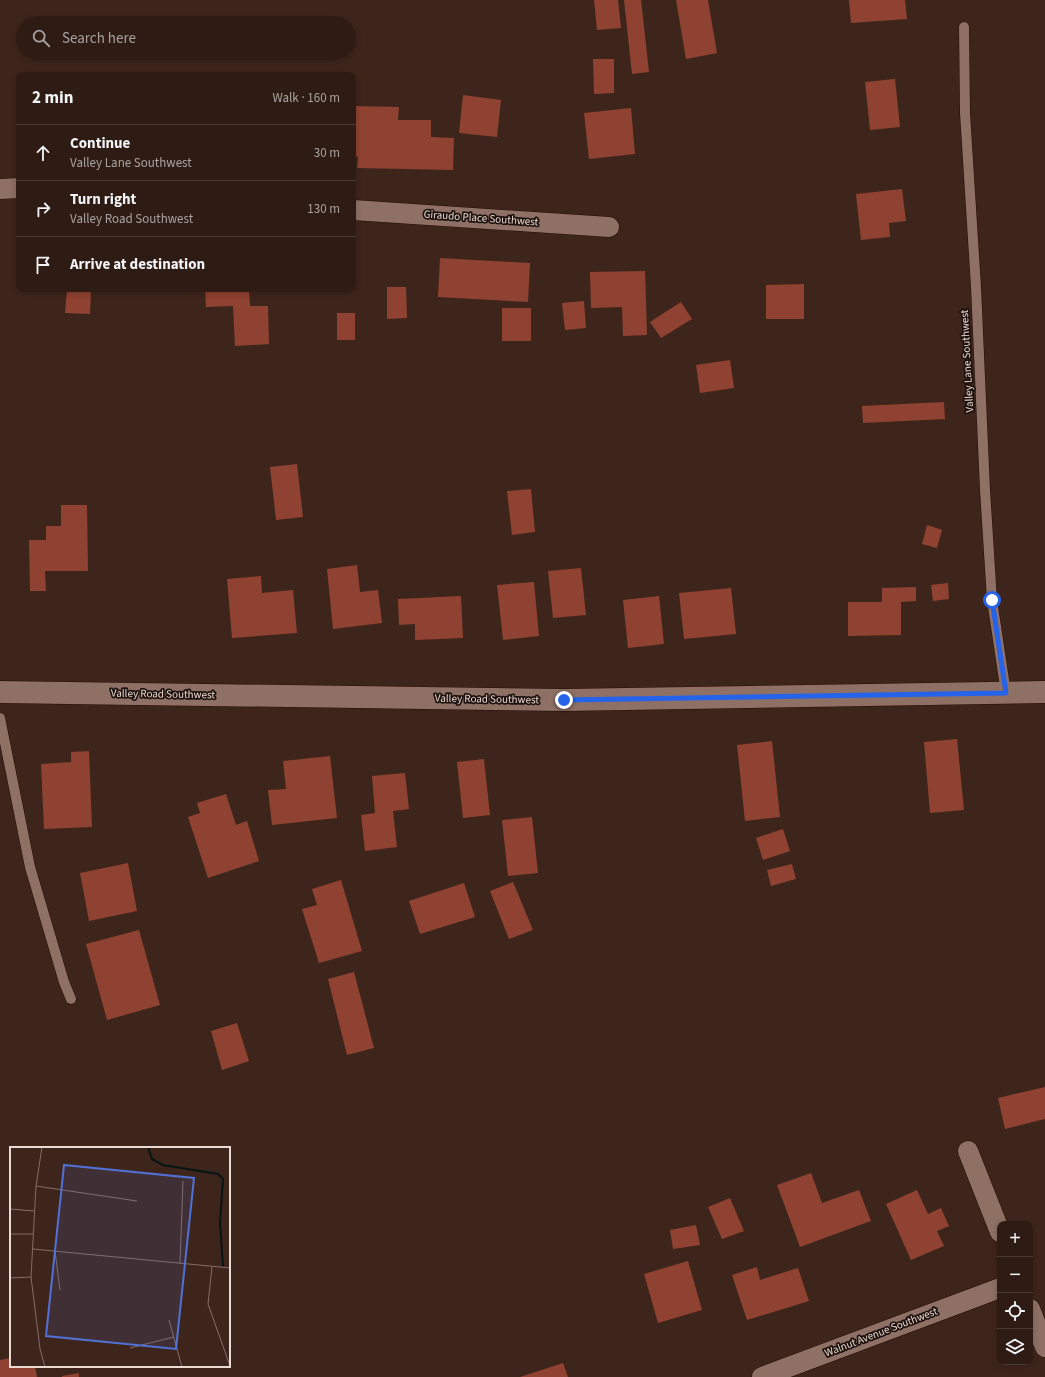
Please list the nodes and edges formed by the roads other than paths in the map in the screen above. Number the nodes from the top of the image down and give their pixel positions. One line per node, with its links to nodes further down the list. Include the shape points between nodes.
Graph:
1 (964, 27): 8 (lane, Valley Lane Southwest, via 965,113 985,490 992,600)
2 (16, 188): 3 (street)
3 (0, 189)
4 (356, 210): 5 (street, Giraudo Place Southwest)
5 (609, 227)
6 (0, 692): 8 (street, Valley Road Southwest, via 564,700)
7 (1045, 692): 8 (street, Valley Road Southwest)
8 (1006, 693)
9 (0, 718): 10 (lane, via 30,867)
10 (71, 999)
11 (968, 1151): 12 (street)
12 (997, 1224)
13 (997, 1289): 16 (street, Walnut Avenue Southwest)
14 (1033, 1317): 15 (street)
15 (1045, 1347)
16 (762, 1377)

